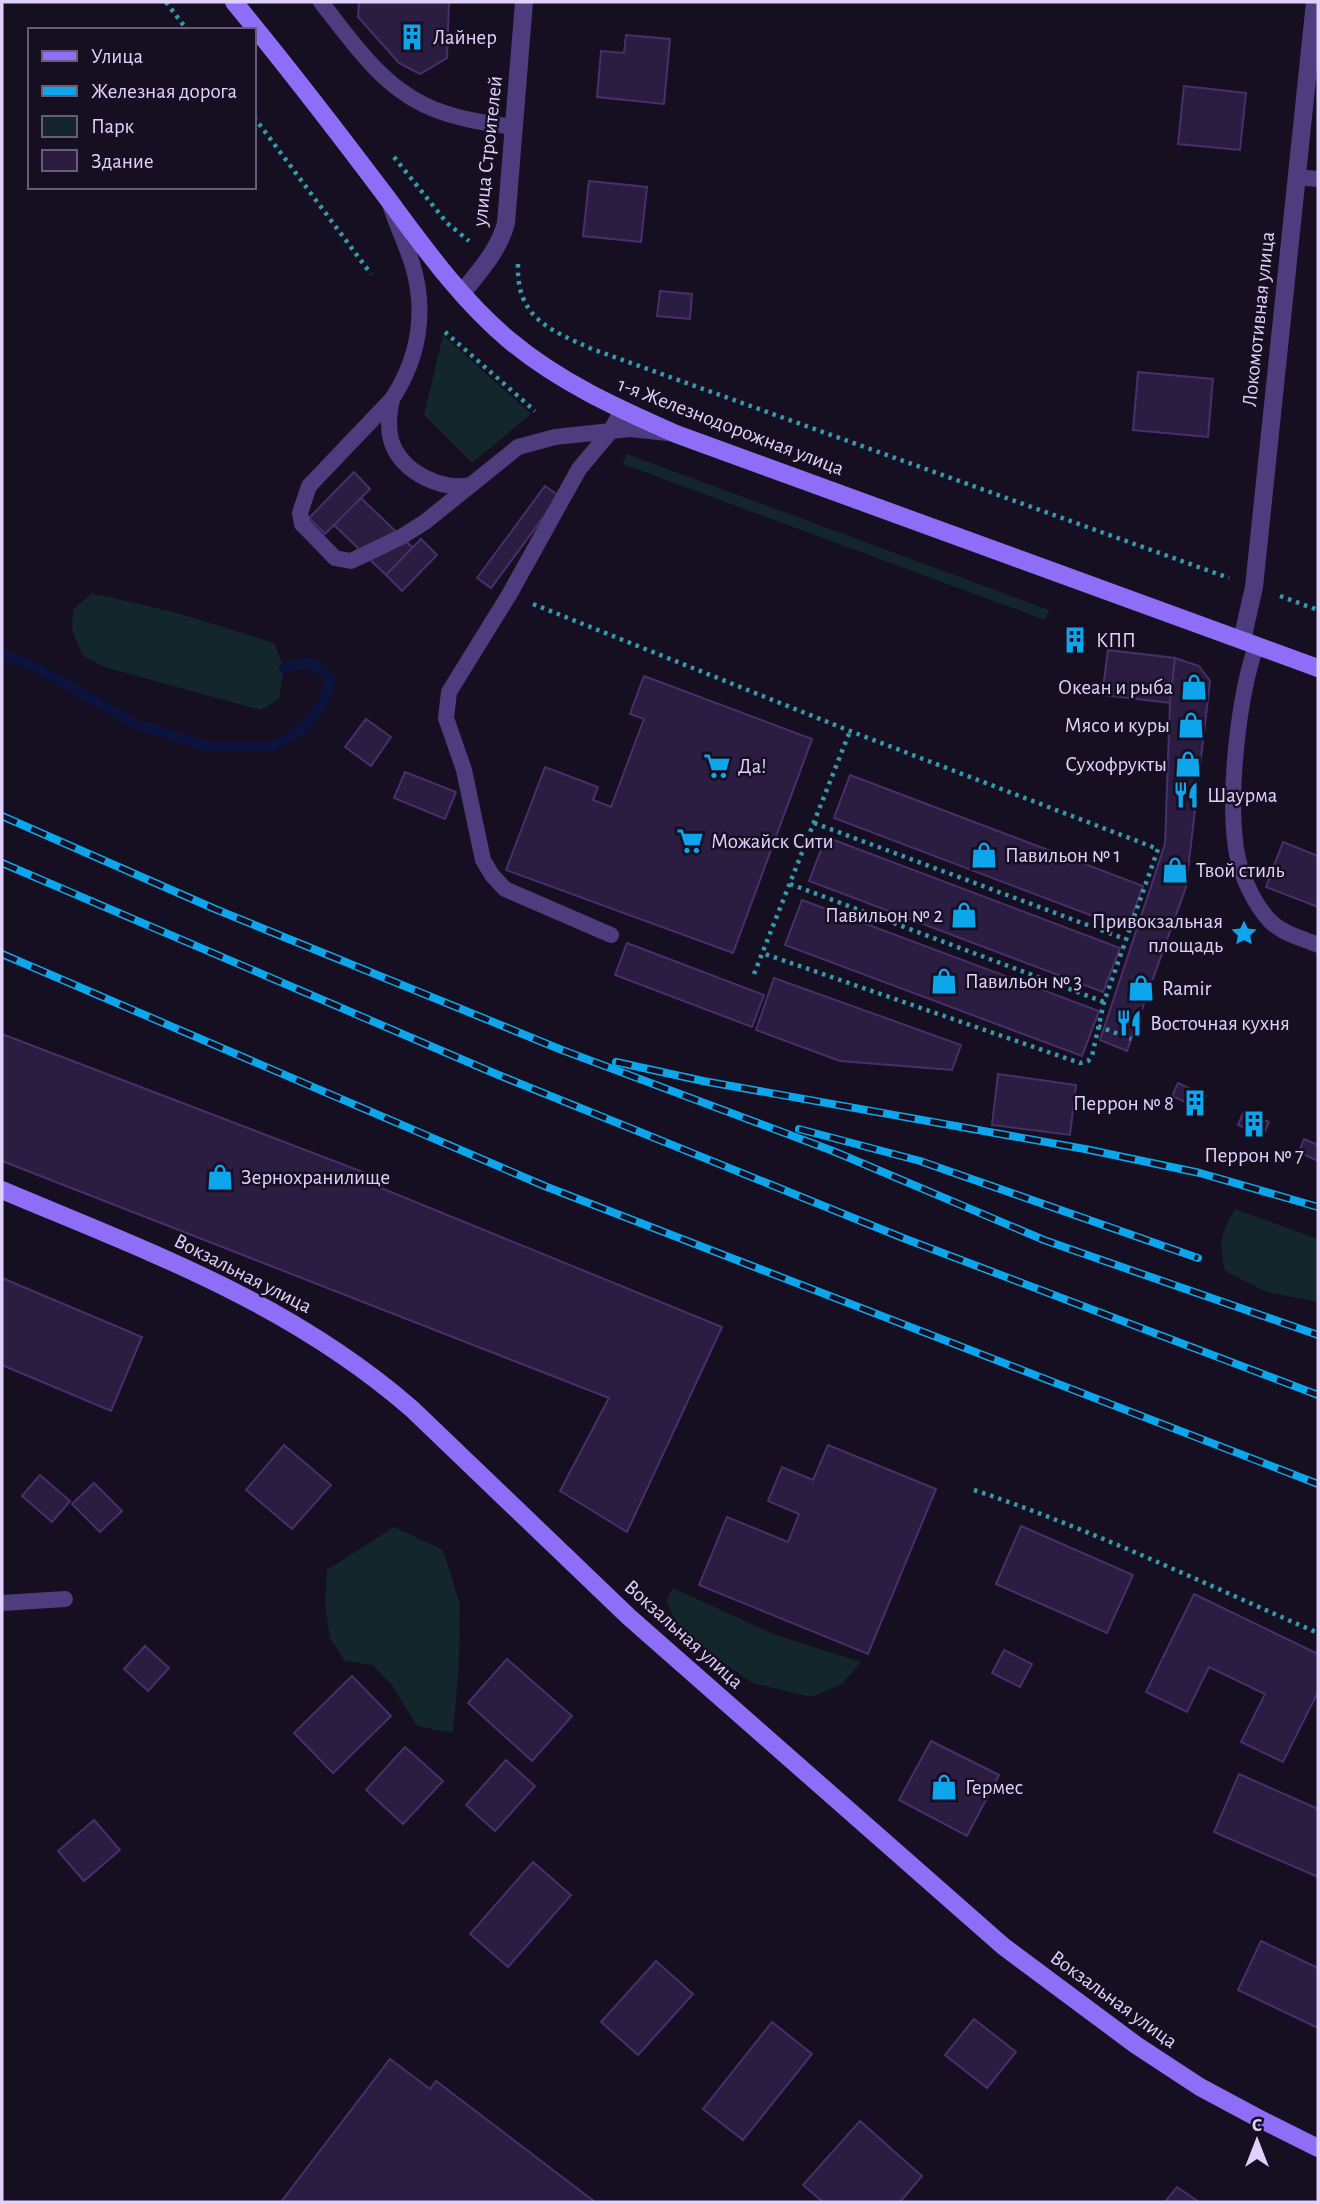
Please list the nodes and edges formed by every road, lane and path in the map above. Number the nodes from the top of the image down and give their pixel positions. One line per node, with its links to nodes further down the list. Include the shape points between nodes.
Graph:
1 (166, 2): 6 (path)
2 (234, 2): 7 (main road, 1-я Железнодорожная улица)
3 (321, 2): 10 (lane, via 379,74 414,99 437,111)
4 (524, 2): 10 (street, улица Строителей)
5 (1314, 2): 12 (street, Локомотивная улица)
6 (186, 28)
7 (254, 28)
8 (256, 30): 14 (main road, 1-я Железнодорожная улица)
9 (256, 120): 17 (path)
10 (513, 127): 15 (street, улица Строителей, via 506,223)
11 (387, 149): 15 (path, via 447,223)
12 (1296, 177): 13 (lane); 27 (street, Локомотивная улица)
13 (1318, 180)
14 (387, 198): 19 (main road, 1-я Железнодорожная улица); 21 (lane, via 414,267 420,310 412,360)
15 (490, 258): 18 (path); 19 (street, улица Строителей)
16 (518, 262): 18 (path)
17 (371, 274)
18 (517, 278): 27 (path, via 526,307 540,321 553,332 592,349)
19 (463, 293): 22 (main road, 1-я Железнодорожная улица, via 540,363)
20 (445, 332): 23 (path)
21 (392, 399): 26 (lane, via 393,446 413,470 443,486); 26 (lane, via 309,486 300,513 302,523 335,558 351,561 401,537)
22 (622, 410): 24 (lane); 25 (main road, 1-я Железнодорожная улица)
23 (535, 411)
24 (610, 432): 25 (lane, via 631,429); 26 (lane, via 530,442); 28 (lane, via 579,469)
25 (676, 434): 30 (main road, 1-я Железнодорожная улица)
26 (473, 485)
27 (1254, 587): 29 (path); 30 (street, Локомотивная улица)
28 (509, 595): 32 (path); 35 (lane, via 446,701 446,718 464,770 483,860 505,889)
29 (1318, 610)
30 (1249, 643): 31 (main road, 1-я Железнодорожная улица); 37 (lane, via 1234,783 1236,851 1256,901 1271,922)
31 (1318, 668)
32 (850, 731): 33 (path); 36 (path, via 1158,849)
33 (814, 823): 34 (path); 36 (path)
34 (790, 884): 38 (path); 40 (path)
35 (611, 935)
36 (1125, 939): 40 (path)
37 (1318, 944)
38 (762, 953): 39 (path); 41 (path, via 1071,1062 1088,1061 1092,1056)
39 (754, 974)
40 (1104, 1002): 41 (path)
41 (1098, 1026): 42 (path)
42 (1131, 1039)
43 (2, 1190): 48 (main road, Вокзальная улица, via 203,1275 289,1320 348,1358 412,1409 629,1617 1003,1945 1200,2087)
44 (974, 1490): 47 (path)
45 (65, 1599): 46 (lane)
46 (2, 1603)
47 (1318, 1633)
48 (1318, 2147)

